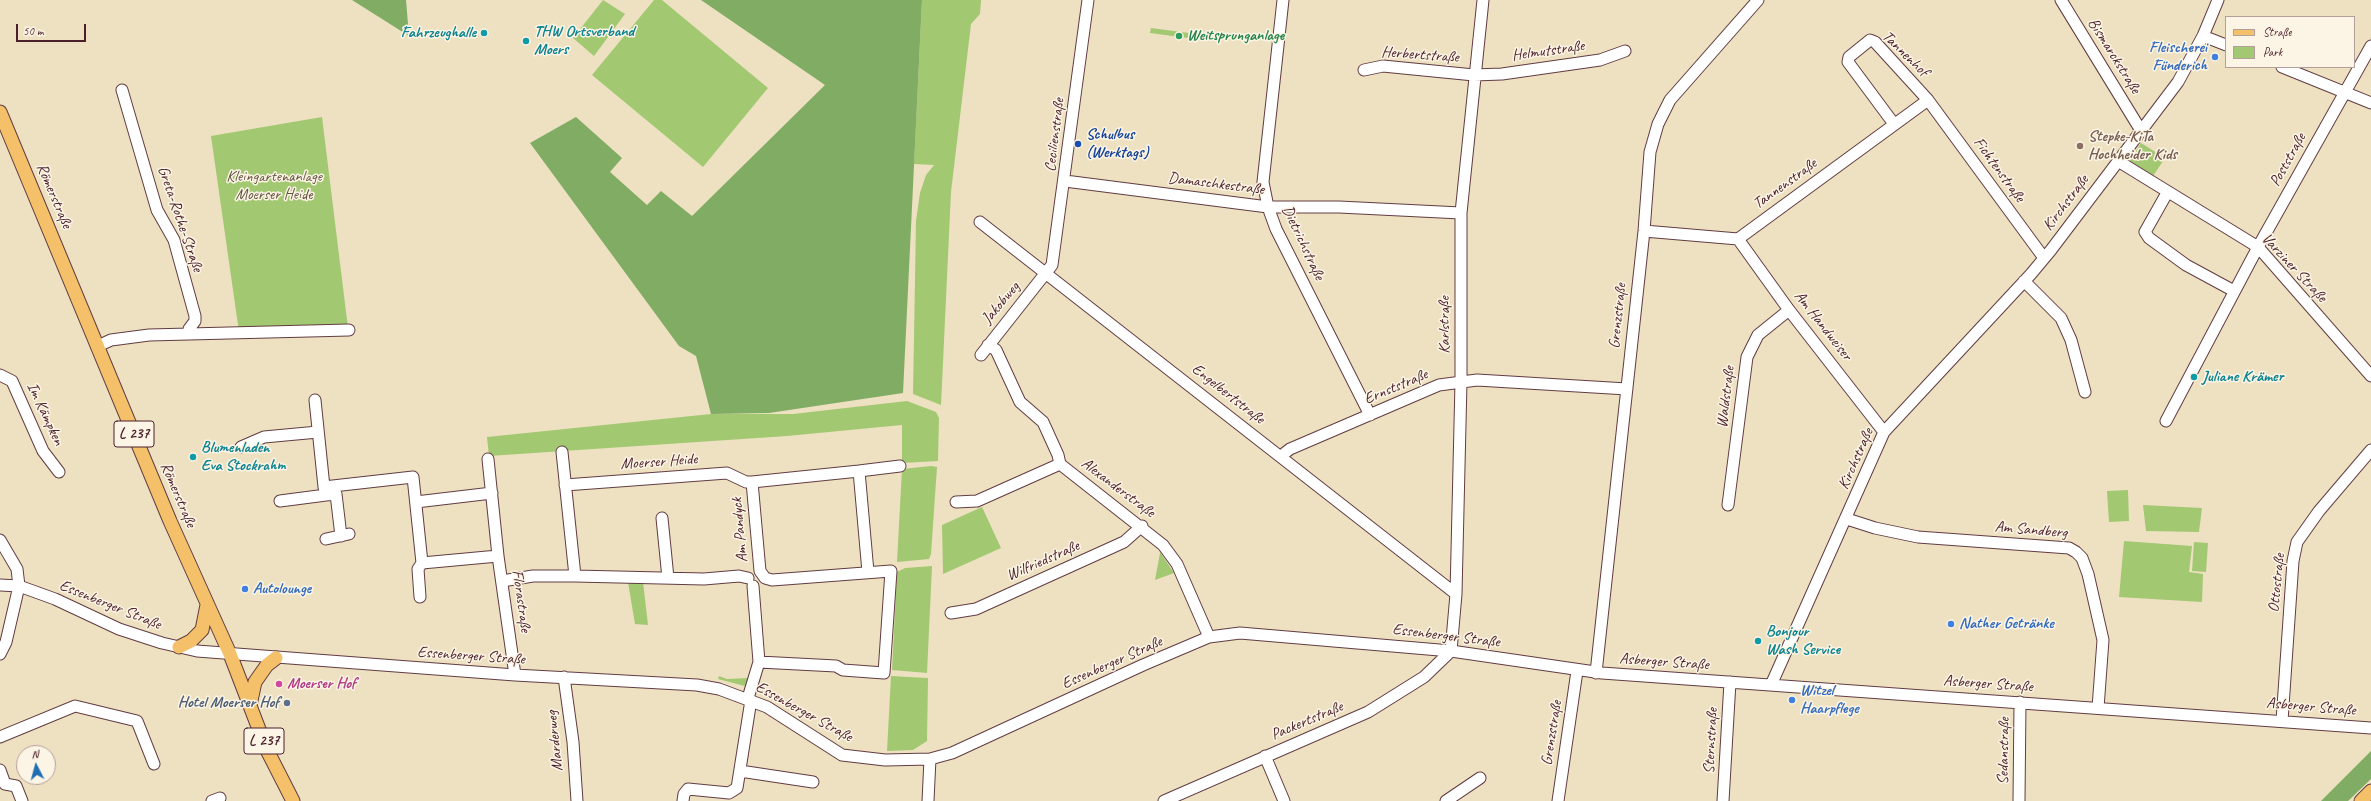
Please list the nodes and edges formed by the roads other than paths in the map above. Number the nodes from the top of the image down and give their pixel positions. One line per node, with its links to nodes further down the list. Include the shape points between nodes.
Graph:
1 (1088, 0): 22 (street, Cecilienstraße)
2 (1283, 0): 24 (street, Dietrichstraße, via 1263,182)
3 (1483, 0): 13 (street, Karlstraße)
4 (1758, 0): 27 (street, Grenzstraße, via 1670,100 1658,124 1650,152)
5 (2062, 0): 20 (street, Bismarckstraße)
6 (2218, 0): 7 (street, Kirchstraße)
7 (2203, 36): 8 (street); 20 (street, Kirchstraße, via 2178,82)
8 (2225, 45)
9 (2371, 46): 15 (street, Poststraße)
10 (1625, 51): 13 (street, Helmutstraße, via 1600,60 1502,74)
11 (2285, 68): 15 (street)
12 (1364, 70): 13 (street, Herbertstraße, via 1383,66)
13 (1474, 75): 25 (street, Karlstraße)
14 (122, 90): 36 (street, Greta-Rothe-Straße, via 157,210 174,240 195,321)
15 (2345, 92): 17 (street); 29 (street, Poststraße)
16 (1928, 100): 19 (street, Tannenstraße); 19 (street, Tannenhof, via 1874,42 1866,42 1849,57 1848,62); 30 (street, Fichtenstraße)
17 (2371, 103)
18 (0, 112): 38 (main road, Römerstraße / L 237)
19 (1894, 124): 28 (street, Tannenstraße)
20 (2140, 129): 21 (street, Kirchstraße)
21 (2118, 162): 23 (street, Varziner Straße); 30 (street, Kirchstraße)
22 (1065, 181): 24 (street, Damaschkestraße); 31 (street, Cecilienstraße, via 1052,265)
23 (2167, 193): 29 (street, Varziner Straße); 33 (street, via 2145,232 2149,238 2186,265)
24 (1268, 207): 25 (street, Damaschkestraße, via 1339,207); 46 (street, Dietrichstraße, via 1276,229)
25 (1461, 213): 42 (street, Karlstraße)
26 (980, 222): 31 (street, Engelbertstraße)
27 (1644, 230): 28 (street); 43 (street, Grenzstraße)
28 (1738, 238): 34 (street, Am Handweiser)
29 (2258, 247): 33 (street, Poststraße); 41 (street, Varziner Straße)
30 (2044, 258): 32 (street, Kirchstraße)
31 (1047, 273): 37 (street, Jakobweg); 53 (street, Engelbertstraße)
32 (2024, 281): 44 (street, via 2061,318 2071,340); 49 (street, Kirchstraße)
33 (2234, 291): 47 (street, Poststraße)
34 (1789, 310): 49 (street, Am Handweiser); 66 (street, Waldstraße, via 1758,335 1747,358)
35 (349, 330): 36 (street)
36 (190, 334): 38 (street, via 136,336 111,340)
37 (988, 345): 39 (street, Jakobweg); 55 (street, via 996,350 1020,402 1043,422)
38 (98, 346): 84 (main road, Römerstraße / L 237)
39 (981, 354)
40 (0, 374): 58 (street, Im Kämpken, via 12,381 43,451)
41 (2371, 376)
42 (1461, 382): 43 (street, Ernststraße, via 1477,380); 46 (street, Ernststraße, via 1439,385); 82 (street, Karlstraße)
43 (1627, 389): 94 (street, Grenzstraße)
44 (2085, 392)
45 (315, 400): 48 (street)
46 (1370, 415): 53 (street, Ernststraße, via 1290,449)
47 (2166, 421)
48 (318, 432): 50 (street, via 264,437); 61 (street)
49 (1884, 432): 68 (street, Kirchstraße)
50 (241, 447)
51 (2371, 450): 103 (street, Ottostraße, via 2319,510 2297,542 2293,561)
52 (562, 452): 60 (street)
53 (1281, 456): 82 (street, Engelbertstraße)
54 (488, 459): 62 (street, Florastraße)
55 (1060, 464): 65 (street, Alexanderstraße, via 977,501); 69 (street, Alexanderstraße)
56 (900, 466): 57 (street, Am Pandyck)
57 (859, 471): 59 (street, Am Pandyck); 74 (street)
58 (59, 472)
59 (752, 482): 60 (street, Moerser Heide, via 746,482 727,473); 75 (street, Am Pandyck)
60 (565, 485): 76 (street)
61 (325, 491): 63 (street); 64 (street, via 413,477); 70 (street, via 336,494 345,535)
62 (492, 493): 64 (street); 72 (street, Florastraße)
63 (280, 501)
64 (416, 502): 73 (street)
65 (956, 502)
66 (1728, 505)
67 (662, 518): 77 (street)
68 (1847, 519): 98 (street, Kirchstraße); 102 (street, Am Sandberg, via 1918,537 2069,548 2076,552 2082,558 2088,574 2103,640)
69 (1142, 526): 85 (street, Wilfriedstraße, via 1124,542 976,610); 86 (street, Alexanderstraße, via 1163,545 1177,564)
70 (326, 539)
71 (0, 540): 81 (street, via 17,569)
72 (498, 556): 73 (street, Florastraße); 78 (street, Florastraße)
73 (422, 563): 83 (street, via 418,569)
74 (868, 572): 75 (street, Am Pandyck, via 772,580); 92 (street, Am Pandyck, via 891,571 884,672 843,670 836,666)
75 (762, 574): 79 (street, via 750,574)
76 (575, 576): 77 (street); 78 (street, via 533,576)
77 (668, 578): 79 (street)
78 (502, 581): 95 (street, Florastraße)
79 (750, 582): 92 (street)
80 (0, 585): 81 (street, Essenberger Straße)
81 (19, 586): 87 (street, Essenberger Straße, via 119,628); 89 (street, via 6,642)
82 (1456, 594): 88 (street, Karlstraße)
83 (420, 597)
84 (207, 605): 87 (main road, via 205,622 198,635); 90 (main road, Römerstraße / L 237)
85 (951, 613)
86 (1209, 637): 88 (street, Essenberger Straße, via 1240,633); 107 (street, Essenberger Straße, via 952,753)
87 (179, 647): 90 (street, Essenberger Straße)
88 (1451, 651): 93 (street, Essenberger Straße); 106 (street, Packertstraße, via 1424,677 1368,712)
89 (0, 654)
90 (230, 654): 91 (street, Essenberger Straße); 101 (main road, Römerstraße / L 237)
91 (276, 658): 95 (street, Essenberger Straße); 101 (main road, via 267,665 255,682)
92 (759, 662): 99 (street)
93 (1577, 671): 94 (street, Essenberger Straße); 123 (street, Grenzstraße)
94 (1599, 673): 97 (street, Asberger Straße)
95 (515, 675): 96 (street, Essenberger Straße)
96 (564, 677): 99 (street, Essenberger Straße, via 697,685); 117 (street, Marderweg, via 573,742)
97 (1730, 682): 98 (street, Asberger Straße); 124 (street, Sternstraße)
98 (1771, 685): 100 (street, Asberger Straße)
99 (750, 699): 107 (street, Essenberger Straße, via 842,754 885,760); 110 (street)
100 (2020, 702): 102 (street, Asberger Straße); 125 (street, Sedanstraße)
101 (250, 705): 116 (main road, Römerstraße / L 237, via 275,768)
102 (2098, 708): 103 (street, Asberger Straße)
103 (2282, 721): 104 (street, Asberger Straße)
104 (2371, 729)
105 (0, 737): 108 (street, via 75,706 137,721)
106 (1265, 756): 120 (street, Packertstraße); 121 (street)
107 (930, 759): 119 (street)
108 (154, 764)
109 (0, 770): 113 (street)
110 (740, 771): 112 (street); 118 (street, via 734,792 688,789)
111 (1480, 778): 122 (street)
112 (813, 782)
113 (2, 785): 115 (street, via 16,786)
114 (2371, 791): 126 (main road)
115 (22, 801)
116 (293, 801)
117 (577, 801)
118 (683, 801)
119 (928, 801)
120 (1164, 801)
121 (1284, 801)
122 (1446, 801)
123 (1558, 801)
124 (1723, 801)
125 (2019, 801)
126 (2361, 801)

